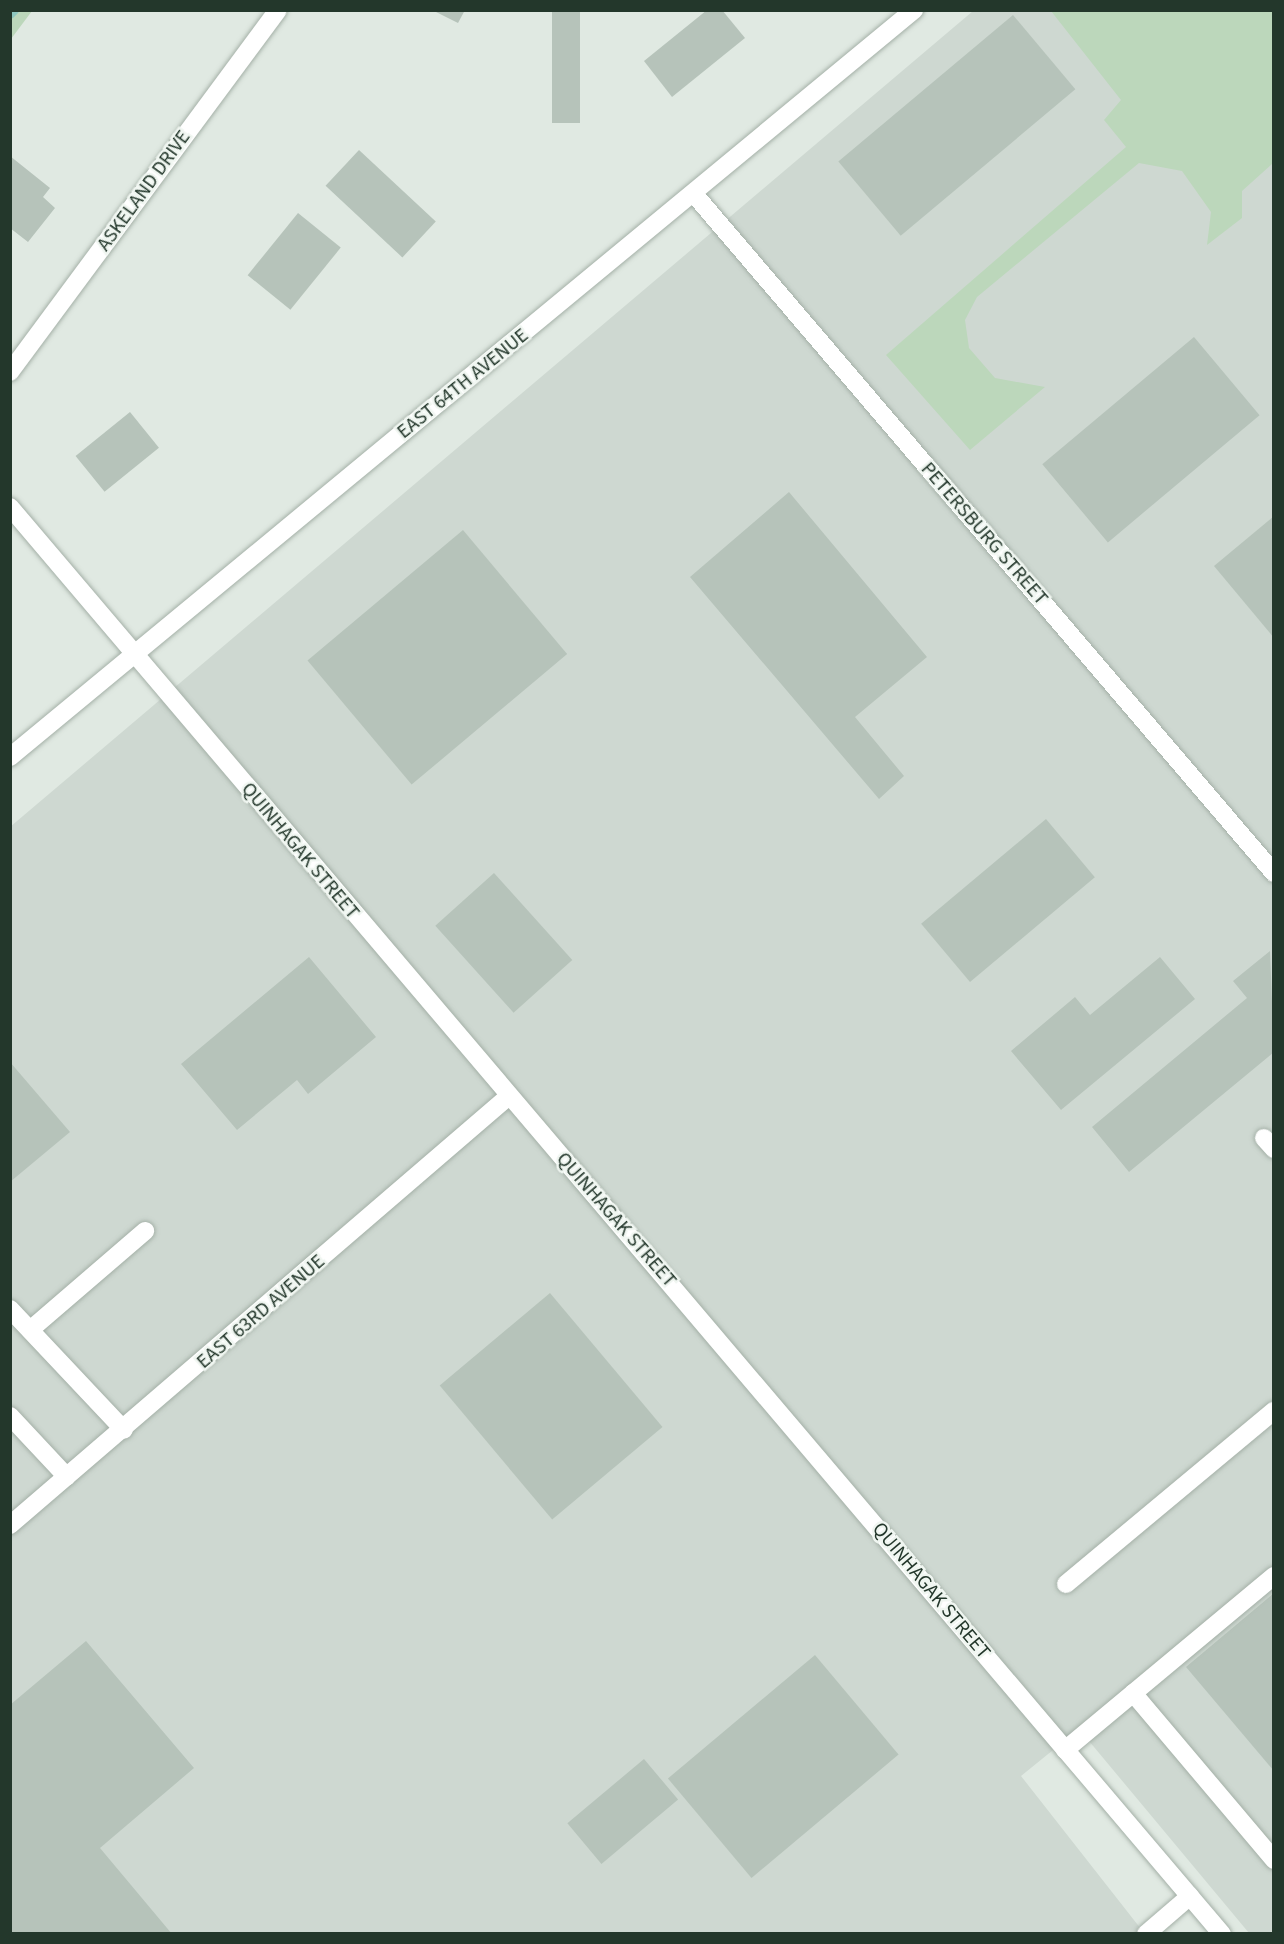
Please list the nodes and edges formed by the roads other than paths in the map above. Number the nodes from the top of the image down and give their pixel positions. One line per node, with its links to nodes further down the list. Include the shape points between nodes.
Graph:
1 (278, 10): 4 (street, ASKELAND DRIVE)
2 (914, 10): 3 (street, EAST 64TH AVENUE)
3 (694, 194): 6 (street, EAST 64TH AVENUE); 8 (street, PETERSBURG STREET)
4 (10, 372)
5 (10, 507): 6 (street, QUINHAGAK STREET)
6 (132, 655): 7 (street, EAST 64TH AVENUE); 9 (street, QUINHAGAK STREET)
7 (10, 757)
8 (1274, 873)
9 (509, 1096): 15 (street, EAST 63RD AVENUE); 21 (street, QUINHAGAK STREET)
10 (145, 1232): 12 (street)
11 (10, 1309): 12 (street)
12 (30, 1330): 15 (street)
13 (1274, 1411): 19 (street)
14 (10, 1416): 16 (street)
15 (124, 1430): 16 (street, EAST 63RD AVENUE)
16 (67, 1477): 17 (street, EAST 63RD AVENUE)
17 (10, 1525)
18 (1274, 1576): 20 (street)
19 (1066, 1584)
20 (1133, 1693): 21 (street); 22 (street)
21 (1065, 1750): 23 (street, QUINHAGAK STREET)
22 (1274, 1860)
23 (1190, 1896): 24 (street); 25 (street, QUINHAGAK STREET)
24 (1146, 1934)
25 (1222, 1934)

